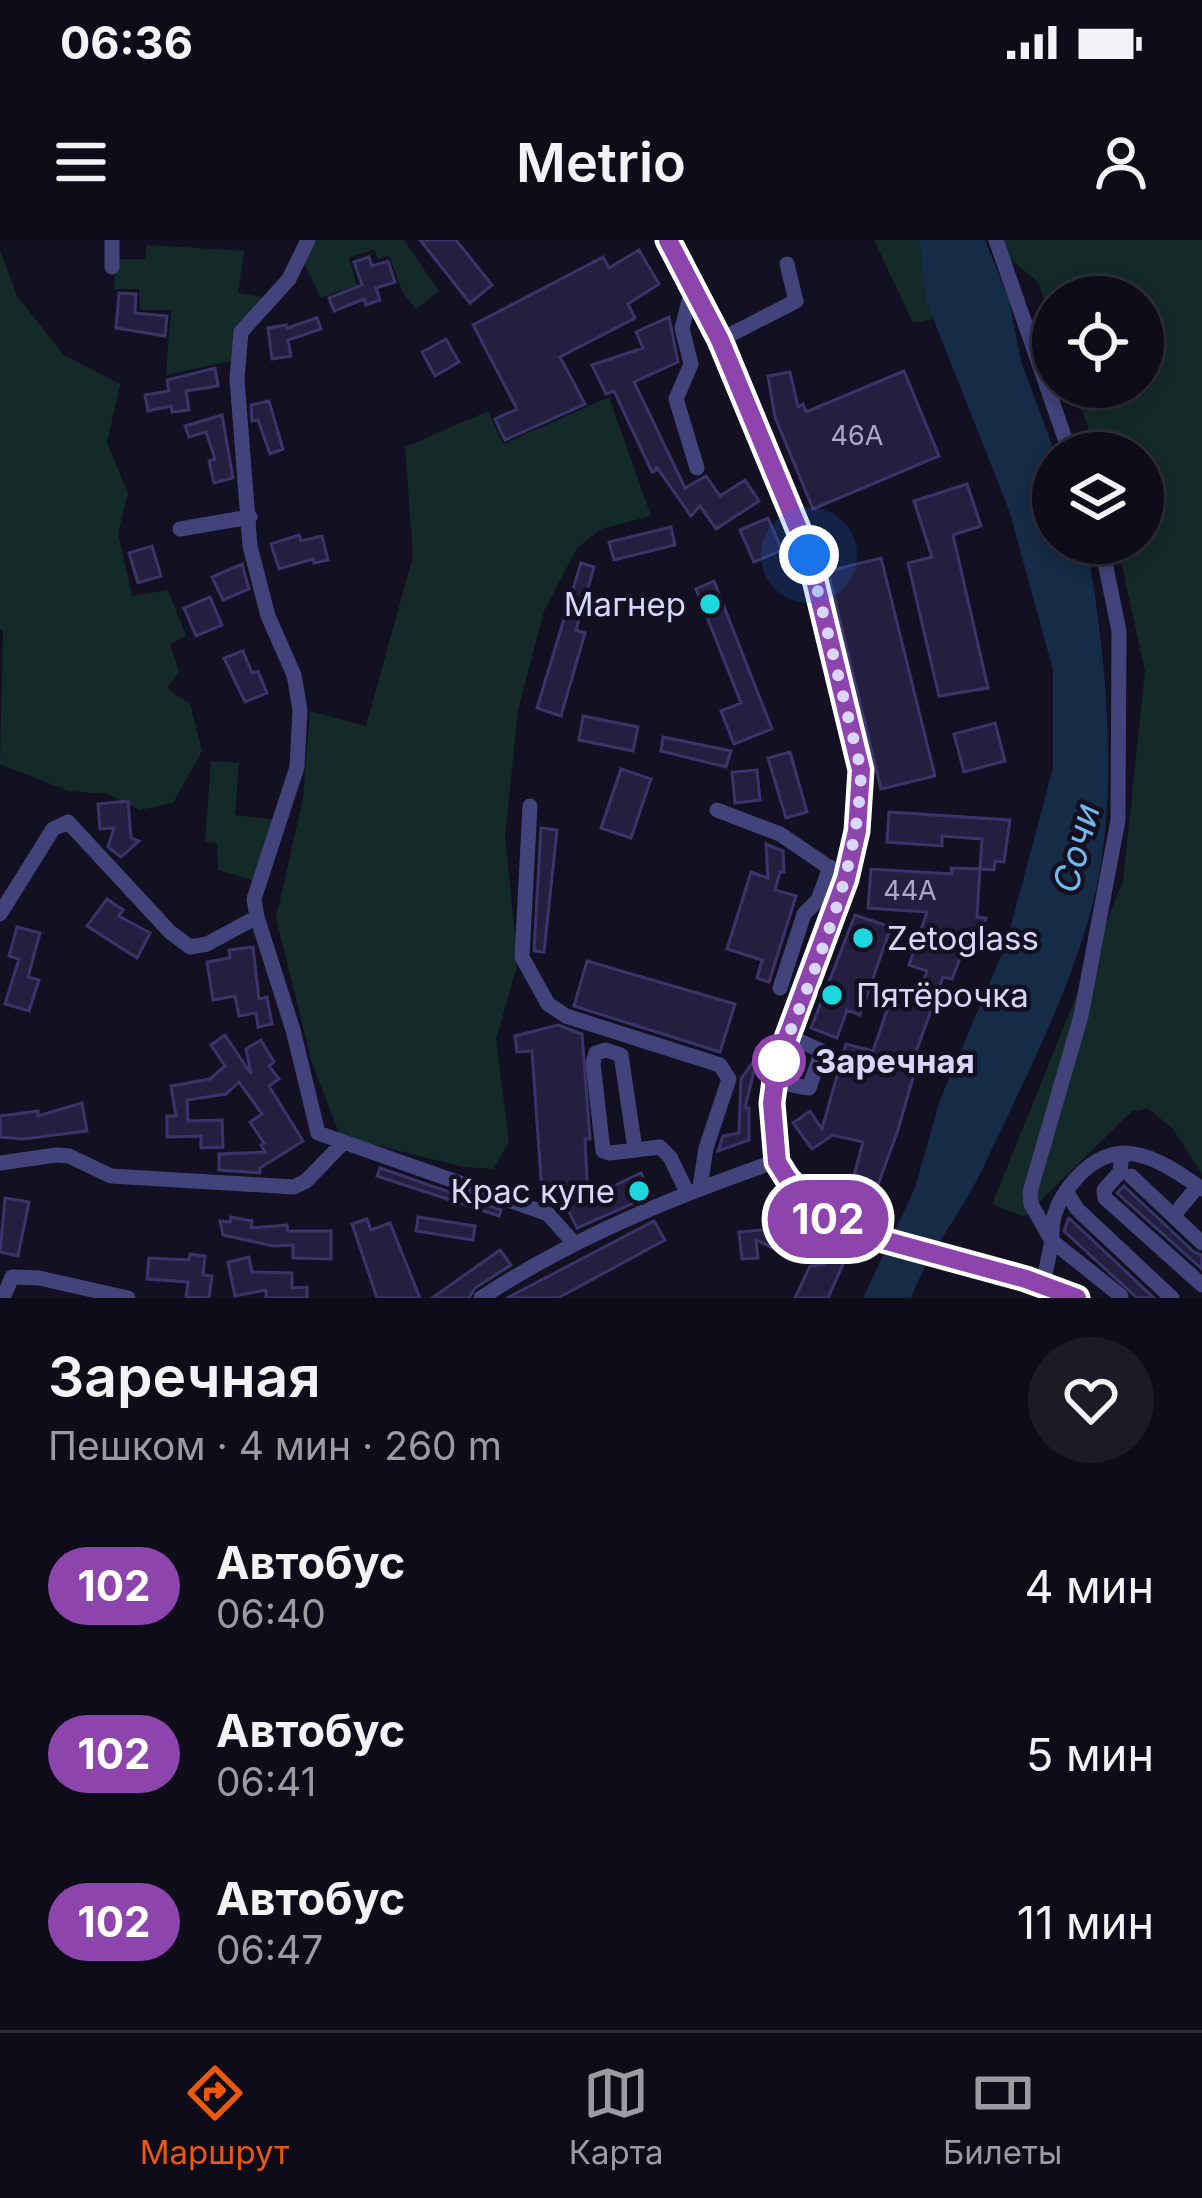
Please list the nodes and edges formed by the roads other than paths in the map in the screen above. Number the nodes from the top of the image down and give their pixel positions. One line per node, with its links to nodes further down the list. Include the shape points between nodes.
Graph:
1 (112, 240): 6 (street)
2 (308, 240): 11 (street, via 289,279 241,332 237,379)
3 (668, 240): 7 (street)
4 (996, 240): 9 (street)
5 (787, 264): 8 (street, via 796,301)
6 (112, 267)
7 (693, 285): 8 (street); 10 (street, via 682,328 691,364 676,399)
8 (720, 340): 17 (street, via 809,555 837,664 861,770)
9 (1063, 432)
10 (698, 468)
11 (250, 517): 12 (street); 19 (street, via 259,586 300,710 296,767 254,899)
12 (180, 529)
13 (1105, 564): 35 (street, via 1119,631 1118,820 1081,1016 1030,1192)
14 (530, 806): 32 (street, via 521,957 548,1004 726,1071)
15 (717, 810): 16 (street, via 780,834)
16 (830, 867): 17 (street); 20 (street)
17 (846, 879): 21 (street)
18 (0, 914): 19 (street, via 53,829 68,822 190,947)
19 (256, 917): 25 (street, via 314,1128)
20 (794, 945): 21 (street); 22 (street)
21 (819, 954): 23 (street)
22 (780, 988)
23 (788, 1036): 24 (street); 24 (street, via 822,1051 809,1088)
24 (775, 1082): 28 (street)
25 (343, 1143): 29 (street, via 294,1186 111,1176 69,1156); 36 (street, via 548,1214)
26 (634, 1149): 26 (street, via 621,1055 596,1053 600,1146 610,1153); 32 (street, via 665,1150)
27 (1122, 1153): 31 (street); 33 (street, via 1101,1156); 38 (street, via 1105,1198)
28 (777, 1162): 32 (street); 39 (street, via 823,1216 850,1231)
29 (0, 1163)
30 (1131, 1176): 34 (street)
31 (1200, 1188): 34 (street)
32 (694, 1190): 36 (street)
33 (1066, 1191): 35 (street); 44 (street)
34 (1174, 1215): 37 (street)
35 (1052, 1241): 39 (street); 40 (street)
36 (573, 1242): 43 (street)
37 (1202, 1243)
38 (1202, 1286)
39 (1053, 1290)
40 (1121, 1296)
41 (3, 1298): 42 (street, via 12,1277)
42 (128, 1298)
43 (482, 1298)
44 (1172, 1298)

